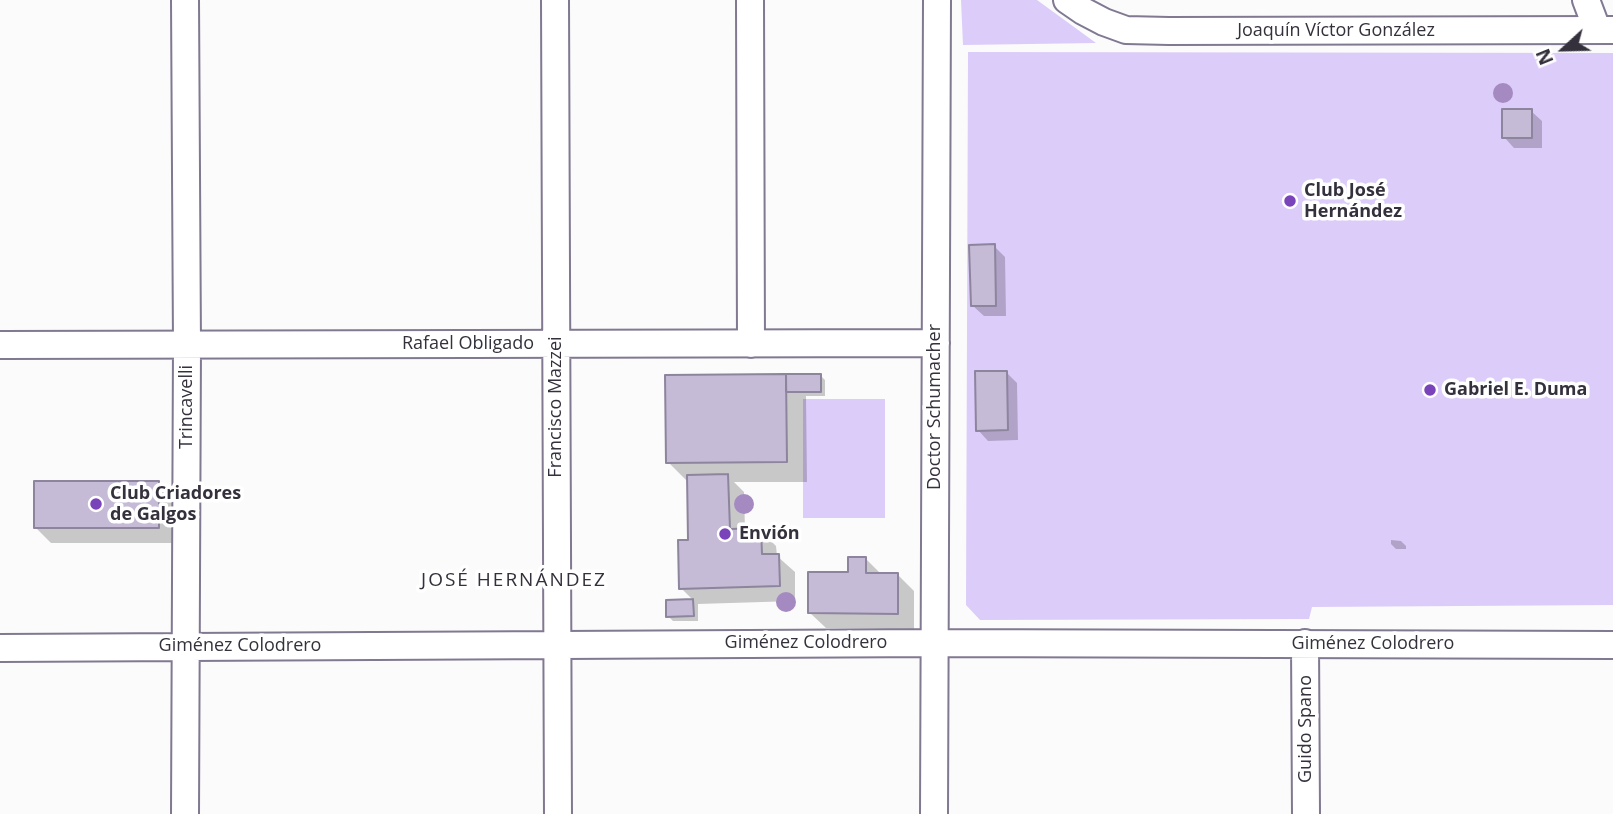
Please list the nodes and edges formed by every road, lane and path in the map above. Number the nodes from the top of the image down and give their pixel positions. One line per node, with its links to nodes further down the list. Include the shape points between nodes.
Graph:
1 (185, 0): 12 (street, Trincavelli)
2 (555, 0): 9 (street, Francisco Mazzei)
3 (750, 0): 10 (street)
4 (937, 0): 8 (street, Doctor Schumacher)
5 (1068, 0): 7 (street, Joaquín Víctor González, via 1126,30)
6 (1586, 0): 7 (street)
7 (1605, 29)
8 (936, 343): 10 (street, Rafael Obligado); 13 (street, Doctor Schumacher)
9 (556, 344): 10 (street, Rafael Obligado); 12 (street, Rafael Obligado); 15 (street, Francisco Mazzei)
10 (751, 344)
11 (0, 345): 12 (street, Rafael Obligado)
12 (187, 345): 17 (street, Trincavelli)
13 (935, 643): 14 (street, Giménez Colodrero); 15 (street, Giménez Colodrero); 21 (street, Doctor Schumacher)
14 (1305, 643): 16 (street, Giménez Colodrero); 22 (street, Guido Spano)
15 (558, 644): 17 (street, Giménez Colodrero); 20 (street, Francisco Mazzei)
16 (1613, 645)
17 (186, 646): 18 (street, Giménez Colodrero); 19 (street, Trincavelli)
18 (0, 648)
19 (185, 814)
20 (558, 814)
21 (934, 814)
22 (1307, 814)

